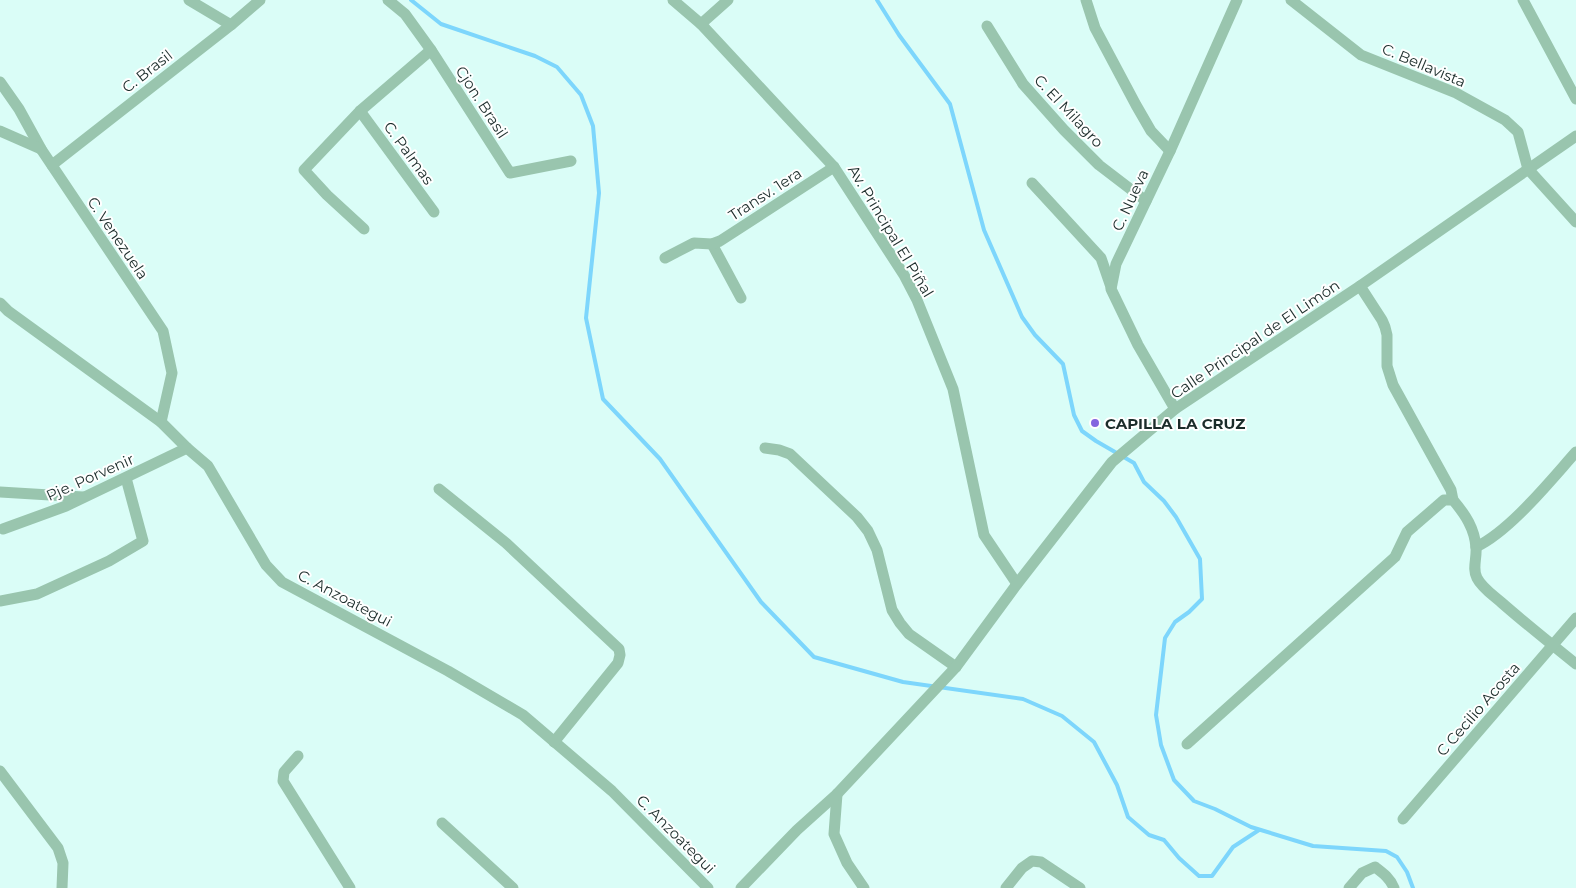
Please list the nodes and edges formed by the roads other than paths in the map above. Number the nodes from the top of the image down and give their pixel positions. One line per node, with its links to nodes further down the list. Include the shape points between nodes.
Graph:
1 (189, 0): 11 (street)
2 (260, 0): 11 (street, C. Brasil)
3 (388, 0): 13 (street, Cjon. Brasil, via 405,14)
4 (673, 0): 10 (street, Av. Principal El Piñal)
5 (728, 0): 10 (street)
6 (1237, 0): 20 (street, C. Nueva)
7 (1291, 0): 24 (street, C. Bellavista, via 1361,55 1456,93 1505,120 1518,132)
8 (1523, 0): 15 (street)
9 (1085, 1): 20 (street, via 1095,28 1136,105 1151,131)
10 (701, 24): 23 (street, Av. Principal El Piñal)
11 (231, 25): 22 (street, C. Brasil)
12 (987, 26): 26 (street, C. El Milagro, via 1023,84 1064,130 1099,165)
13 (431, 50): 16 (street); 21 (street, Cjon. Brasil, via 510,173)
14 (0, 82): 19 (street, C. Venezuela)
15 (1576, 99)
16 (360, 111): 27 (street, C. Palmas); 29 (street, via 304,170)
17 (0, 131): 19 (street)
18 (1576, 136): 24 (street, Calle Principal de El Limón)
19 (41, 149): 22 (street, C. Venezuela)
20 (1170, 151): 26 (street, C. Nueva)
21 (571, 161)
22 (52, 165): 37 (street, C. Venezuela, via 163,331 172,373)
23 (834, 167): 30 (street, Transv. 1era); 48 (street, Av. Principal El Piñal, via 917,300 954,389 984,536)
24 (1528, 169): 28 (street); 32 (street, Calle Principal de El Limón)
25 (1032, 183): 33 (street, via 1101,258)
26 (1146, 201): 33 (street, C. Nueva, via 1116,264)
27 (434, 212)
28 (1576, 222)
29 (364, 229)
30 (712, 244): 31 (street, via 694,243); 34 (street)
31 (664, 258)
32 (1360, 286): 36 (street, Calle Principal de El Limón); 45 (street, via 1385,327 1387,366 1393,385 1451,490)
33 (1111, 289): 36 (street, via 1138,345)
34 (741, 298)
35 (3, 309): 37 (street, C. Anzoategui)
36 (1175, 409): 48 (street, Calle Principal de El Limón, via 1113,461)
37 (161, 422): 38 (street, C. Anzoategui)
38 (187, 448): 41 (street, Pje. Porvenir); 54 (street, C. Anzoategui, via 208,466 266,565 282,582 523,715)
39 (765, 448): 53 (street, via 790,454 857,517 877,550 892,610 900,623 909,634)
40 (1576, 452): 47 (street, via 1522,511 1490,540)
41 (126, 478): 44 (street, Pje. Porvenir); 49 (street, via 143,541 37,594)
42 (439, 489): 54 (street, via 506,543 619,649 618,663)
43 (0, 492): 44 (street)
44 (83, 497): 46 (street, Pje. Porvenir)
45 (1453, 500): 47 (street, via 1472,530); 55 (street, via 1444,500 1415,524 1407,532 1395,557)
46 (3, 529)
47 (1476, 547): 51 (street, via 1476,577)
48 (1017, 584): 53 (street, Calle Principal de El Limón)
49 (0, 601)
50 (1576, 618): 51 (street, C Cecilio Acosta)
51 (1553, 646): 52 (street); 59 (street, C Cecilio Acosta)
52 (1576, 664)
53 (956, 667): 58 (street, Calle Principal de El Limón)
54 (554, 742): 64 (street, C. Anzoategui, via 612,791)
55 (1187, 744)
56 (298, 756): 62 (street, via 284,772 283,781)
57 (0, 771): 61 (street, via 58,848 63,863)
58 (837, 794): 65 (street, Calle Principal de El Limón); 66 (street, via 834,834 847,863)
59 (1403, 819)
60 (442, 823): 63 (street)
61 (62, 888)
62 (350, 888)
63 (513, 888)
64 (708, 888)
65 (741, 888)
66 (864, 888)
67 (1006, 888): 68 (street, via 1032,861 1041,862)
68 (1080, 888)
69 (1349, 888): 70 (street, via 1362,873 1375,867 1384,873)
70 (1394, 888)

